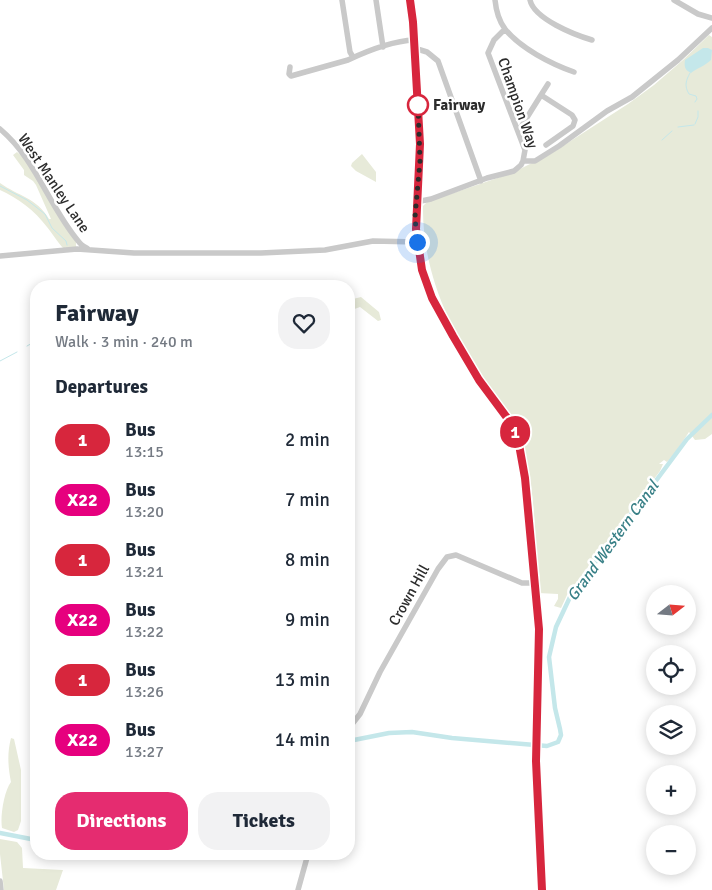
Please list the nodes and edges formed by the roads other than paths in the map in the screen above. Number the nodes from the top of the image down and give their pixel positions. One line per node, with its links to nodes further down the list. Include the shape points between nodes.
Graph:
1 (342, 0): 14 (street)
2 (376, 0): 12 (street)
3 (410, 0): 10 (street)
4 (495, 0): 9 (street)
5 (530, 0): 11 (street, via 532,8 540,14 584,42)
6 (674, 0): 7 (street)
7 (712, 18)
8 (712, 28): 22 (street, via 632,97 534,161)
9 (505, 29): 16 (street, via 552,64 565,72); 20 (street, Champion Way, via 494,40 488,53)
10 (414, 40): 12 (street); 13 (street)
11 (592, 40)
12 (383, 47): 14 (street)
13 (414, 48): 23 (street, via 427,52 438,61); 24 (street, via 420,144)
14 (353, 57): 15 (street, via 291,76)
15 (290, 68)
16 (574, 72)
17 (548, 84): 18 (street)
18 (541, 96): 20 (street); 21 (street, via 572,115 574,120 573,126 551,138)
19 (0, 129): 26 (street, West Manley Lane, via 35,172)
20 (517, 129): 22 (street, Champion Way, via 525,152)
21 (546, 145)
22 (523, 161): 23 (street, via 514,171)
23 (480, 181): 24 (street)
24 (416, 202): 25 (street)
25 (417, 242): 26 (street, West Manley Lane, via 373,242 325,250 261,254 134,253 88,250); 28 (street, via 422,270 436,305 476,375 515,430 525,478)
26 (78, 246): 27 (street)
27 (0, 256)
28 (534, 583): 29 (street, Crown Hill, via 522,582 456,555 444,559); 34 (street, via 539,649 537,752)
29 (355, 720)
30 (306, 860): 33 (street)
31 (0, 881): 32 (street)
32 (1, 890)
33 (298, 890)
34 (542, 890)

